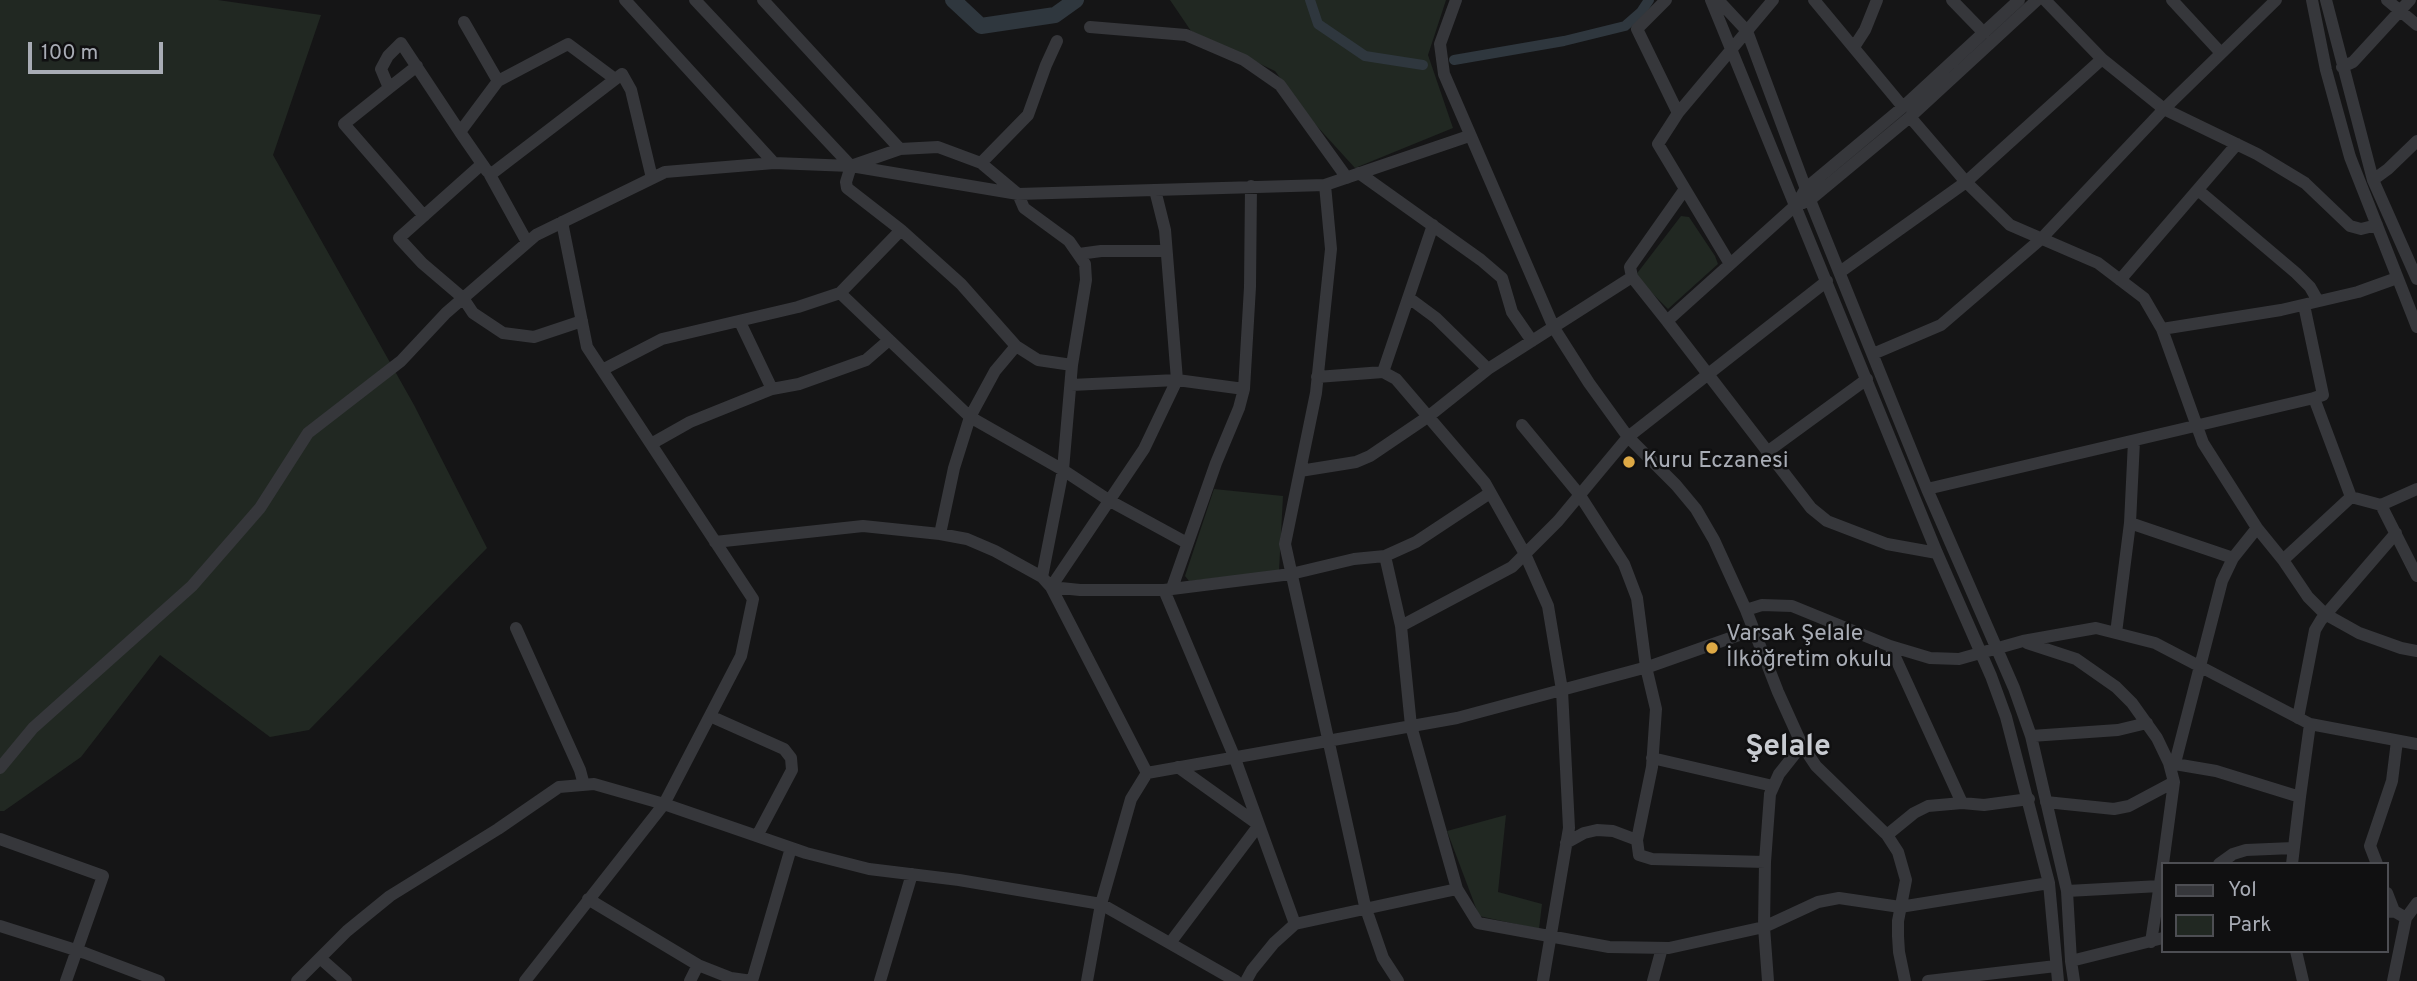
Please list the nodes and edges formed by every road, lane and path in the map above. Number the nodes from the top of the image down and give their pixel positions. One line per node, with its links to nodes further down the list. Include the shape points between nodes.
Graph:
1 (625, 0): 45 (street)
2 (695, 0): 47 (street)
3 (763, 0): 44 (street)
4 (1456, 0): 41 (street, via 1440,51 1444,74)
5 (1666, 0): 39 (street, via 1637,29)
6 (1711, 0): 28 (street)
7 (1718, 0): 25 (street)
8 (1773, 0): 25 (street)
9 (1814, 0): 29 (street)
10 (1877, 0): 29 (street)
11 (1952, 0): 26 (street)
12 (2019, 0): 26 (street)
13 (2036, 0): 38 (street)
14 (2045, 0): 31 (street)
15 (2172, 0): 30 (street)
16 (2276, 0): 30 (street)
17 (2312, 0): 64 (street, via 2350,157)
18 (2326, 0): 33 (street)
19 (2387, 0): 21 (street)
20 (2410, 0): 21 (street)
21 (2401, 11): 23 (street); 33 (street)
22 (464, 22): 35 (street)
23 (2417, 25)
24 (1090, 27): 49 (street, via 1186,35 1244,60 1280,85)
25 (1747, 31): 28 (street); 59 (street)
26 (1984, 33): 38 (street)
27 (1057, 41): 46 (street, via 1028,115)
28 (1732, 47): 39 (street); 60 (street)
29 (1854, 47): 38 (street)
30 (2221, 53): 37 (street)
31 (2102, 59): 37 (street); 52 (street)
32 (417, 66): 36 (street); 36 (street, via 401,43 381,69); 40 (street)
33 (2342, 68): 51 (street)
34 (615, 79): 35 (street, via 568,44); 48 (street); 50 (street, via 622,74 631,90)
35 (498, 81): 40 (street)
36 (389, 88): 61 (street, via 344,124)
37 (2164, 109): 43 (street); 66 (street)
38 (1906, 112): 52 (street); 59 (street)
39 (1678, 113): 55 (street, via 1658,144)
40 (460, 132): 48 (street)
41 (1469, 136): 49 (street); 87 (street)
42 (2417, 141): 51 (street)
43 (2237, 144): 57 (street); 64 (street, via 2305,183 2350,226)
44 (900, 149): 46 (street, via 938,147); 47 (street)
45 (774, 163): 47 (street); 50 (street, via 666,172)
46 (981, 163): 58 (street)
47 (851, 166): 58 (street); 65 (street, via 847,187)
48 (486, 169): 61 (street); 67 (street)
49 (1353, 175): 53 (street); 63 (street)
50 (652, 178): 62 (street)
51 (2373, 180): 70 (street)
52 (1966, 182): 66 (street, via 2010,225); 72 (street)
53 (1325, 185): 54 (street); 98 (street, via 1331,249)
54 (1251, 187): 56 (street); 103 (street)
55 (1685, 189): 71 (street); 73 (street, via 1630,267)
56 (1155, 190): 58 (street); 68 (street)
57 (2198, 190): 76 (street); 81 (street, via 2296,273)
58 (1018, 194): 69 (street, via 1024,208 1069,241)
59 (1808, 194): 60 (street); 72 (street)
60 (1796, 205): 71 (street); 77 (street)
61 (424, 216): 79 (street, via 399,238)
62 (562, 222): 67 (street); 83 (street)
63 (1433, 225): 80 (street); 90 (street, via 1502,278 1512,312)
64 (2377, 225): 74 (street)
65 (901, 230): 78 (street); 91 (street, via 961,284)
66 (2041, 239): 76 (street, via 2098,263); 92 (street, via 1941,325)
67 (527, 242): 79 (street)
68 (1166, 251): 69 (street); 100 (street)
69 (1079, 254): 93 (street, via 1086,280)
70 (2414, 262): 75 (street)
71 (1730, 264): 84 (street)
72 (1840, 272): 92 (street)
73 (1632, 278): 84 (street); 87 (street)
74 (2397, 278): 81 (street); 86 (street)
75 (2417, 279)
76 (2120, 280): 88 (street, via 2144,298)
77 (1827, 281): 97 (street); 99 (street)
78 (840, 293): 85 (street); 89 (street)
79 (463, 298): 83 (street, via 473,313 503,333 534,337); 165 (street, via 401,361 309,433 260,508 192,586 33,728)
80 (1409, 298): 94 (street); 96 (street)
81 (2318, 301): 82 (street)
82 (2304, 305): 88 (street); 104 (street, via 2323,395)
83 (582, 321): 95 (street, via 587,347)
84 (1667, 321): 97 (street)
85 (740, 322): 95 (street, via 662,339); 102 (street)
86 (2417, 327)
87 (1554, 328): 90 (street); 109 (street)
88 (2162, 329): 108 (street)
89 (889, 340): 102 (street, via 866,360); 106 (street)
90 (1532, 341): 94 (street)
91 (1016, 346): 93 (street, via 1038,360); 106 (street, via 995,371)
92 (1873, 354): 115 (street)
93 (1073, 365): 101 (street)
94 (1488, 369): 105 (street)
95 (602, 370): 111 (street)
96 (1383, 372): 98 (street); 105 (street)
97 (1707, 376): 109 (street); 112 (street)
98 (1317, 377): 114 (street)
99 (1867, 379): 112 (street); 128 (street)
100 (1177, 380): 101 (street); 103 (street); 120 (street, via 1144,449)
101 (1071, 385): 113 (street)
102 (772, 389): 111 (street, via 690,422)
103 (1244, 389): 127 (street)
104 (2314, 398): 108 (street); 119 (street)
105 (1429, 416): 114 (street, via 1356,462); 117 (street)
106 (970, 417): 113 (street); 125 (street)
107 (1522, 425): 118 (street)
108 (2197, 426): 110 (street); 123 (street)
109 (1628, 437): 118 (street); 137 (street, via 1696,509)
110 (2134, 441): 115 (street); 122 (street)
111 (651, 444): 126 (street)
112 (1767, 452): 128 (street, via 1826,521 1887,544)
113 (1063, 470): 120 (street); 135 (street)
114 (1300, 471): 133 (street, via 1285,544)
115 (1927, 489): 145 (street)
116 (2417, 489): 121 (street)
117 (1490, 493): 129 (street); 130 (street, via 1416,542)
118 (1579, 494): 129 (street); 148 (street, via 1624,564 1633,587)
119 (2351, 497): 121 (street); 132 (street)
120 (1110, 501): 127 (street); 135 (street)
121 (2381, 505): 124 (street)
122 (2130, 523): 131 (street); 142 (street)
123 (2257, 528): 131 (street); 132 (street)
124 (2396, 533): 134 (street); 138 (street)
125 (940, 534): 126 (street, via 863,526); 135 (street, via 995,551)
126 (715, 542): 151 (street, via 753,599 741,656)
127 (1187, 543): 136 (street)
128 (1937, 553): 147 (street)
129 (1525, 554): 139 (street, via 1507,570); 150 (street, via 1548,606)
130 (1385, 556): 133 (street); 139 (street)
131 (2233, 558): 149 (street, via 2222,581)
132 (2283, 560): 138 (street)
133 (1291, 575): 136 (street); 157 (street)
134 (2417, 576)
135 (1046, 582): 136 (street, via 1080,590); 166 (street)
136 (1168, 589): 161 (street)
137 (1746, 610): 141 (street); 144 (street, via 1762,605 1792,606)
138 (2325, 614): 146 (street, via 2359,633); 152 (street, via 2315,630)
139 (1401, 626): 155 (street)
140 (516, 628): 168 (street)
141 (1753, 629): 148 (street); 160 (street)
142 (2116, 633): 143 (street, via 2096,628); 149 (street, via 2155,643)
143 (2023, 641): 145 (street); 153 (street, via 2076,659 2116,687)
144 (1890, 646): 147 (street, via 1930,658); 173 (street)
145 (1996, 648): 147 (street); 156 (street)
146 (2417, 651)
147 (1982, 654): 171 (street)
148 (1646, 667): 150 (street); 162 (street, via 1656,709)
149 (2201, 667): 152 (street); 163 (street)
150 (1562, 690): 155 (street); 180 (street)
151 (710, 716): 174 (street); 177 (street, via 784,750 791,758 792,770)
152 (2298, 718): 154 (street)
153 (2147, 723): 156 (street, via 2118,730); 163 (street)
154 (2310, 724): 158 (street); 170 (street)
155 (1410, 726): 157 (street); 191 (street)
156 (2031, 736): 172 (street)
157 (1329, 740): 161 (street); 197 (street)
158 (2397, 741): 159 (street); 187 (street, via 2392,781 2370,846)
159 (2417, 744)
160 (1802, 745): 169 (street); 176 (street, via 1816,766)
161 (1234, 756): 164 (street); 175 (street)
162 (1652, 758): 169 (street); 179 (street)
163 (2172, 763): 167 (street); 170 (street, via 2216,771)
164 (1178, 766): 166 (street); 175 (street)
165 (0, 768)
166 (1147, 773): 195 (street, via 1131,799)
167 (2174, 782): 172 (street, via 2114,809); 184 (street)
168 (584, 785): 174 (street); 209 (street, via 559,787 390,896)
169 (1773, 786): 183 (street)
170 (2300, 797): 182 (street)
171 (2029, 799): 173 (street); 190 (street)
172 (2046, 802): 192 (street)
173 (1962, 803): 176 (street, via 1928,806)
174 (664, 804): 177 (street); 193 (street)
175 (1259, 825): 200 (street); 205 (street)
176 (1887, 835): 196 (street, via 1904,867)
177 (757, 836): 181 (street)
178 (0, 839): 207 (street, via 103,876)
179 (1637, 840): 180 (street, via 1597,830); 183 (street, via 1639,855 1652,859)
180 (1566, 842): 203 (street)
181 (791, 848): 189 (street, via 869,869); 211 (street, via 752,981)
182 (2293, 848): 185 (street, via 2246,850); 186 (street)
183 (1765, 862): 202 (street)
184 (2163, 862)
185 (2222, 862)
186 (2292, 862)
187 (2375, 862)
188 (2162, 872): 192 (street); 204 (street)
189 (912, 874): 195 (street); 219 (street)
190 (2049, 883): 196 (street); 212 (street)
191 (1457, 890): 197 (street); 203 (street, via 1478,923)
192 (2067, 891): 210 (street)
193 (588, 898): 211 (street); 217 (street)
194 (2417, 903): 199 (street)
195 (1101, 904): 205 (street); 220 (street)
196 (1900, 907): 202 (street, via 1839,898 1818,902); 227 (street, via 1899,952)
197 (1366, 909): 200 (street); 223 (street, via 1383,958)
198 (2390, 911): 199 (street)
199 (2406, 918): 232 (street)
200 (1295, 924): 222 (street, via 1274,943)
201 (0, 926): 207 (street)
202 (1764, 927): 206 (street); 226 (street)
203 (1550, 938): 206 (street, via 1609,947); 224 (street)
204 (2157, 940): 210 (street)
205 (1170, 943): 221 (street)
206 (1662, 948): 225 (street)
207 (77, 950): 213 (street); 214 (street)
208 (2296, 953): 231 (street)
209 (320, 958): 215 (street); 216 (street)
210 (2071, 961): 230 (street)
211 (698, 965): 218 (street)
212 (2056, 966): 228 (street); 229 (street)
213 (66, 981)
214 (159, 981)
215 (297, 981)
216 (346, 981)
217 (525, 981)
218 (690, 981)
219 (881, 981)
220 (1087, 981)
221 (1236, 981)
222 (1246, 981)
223 (1398, 981)
224 (1544, 981)
225 (1653, 981)
226 (1768, 981)
227 (1905, 981)
228 (1928, 981)
229 (2058, 981)
230 (2074, 981)
231 (2303, 981)
232 (2393, 981)

